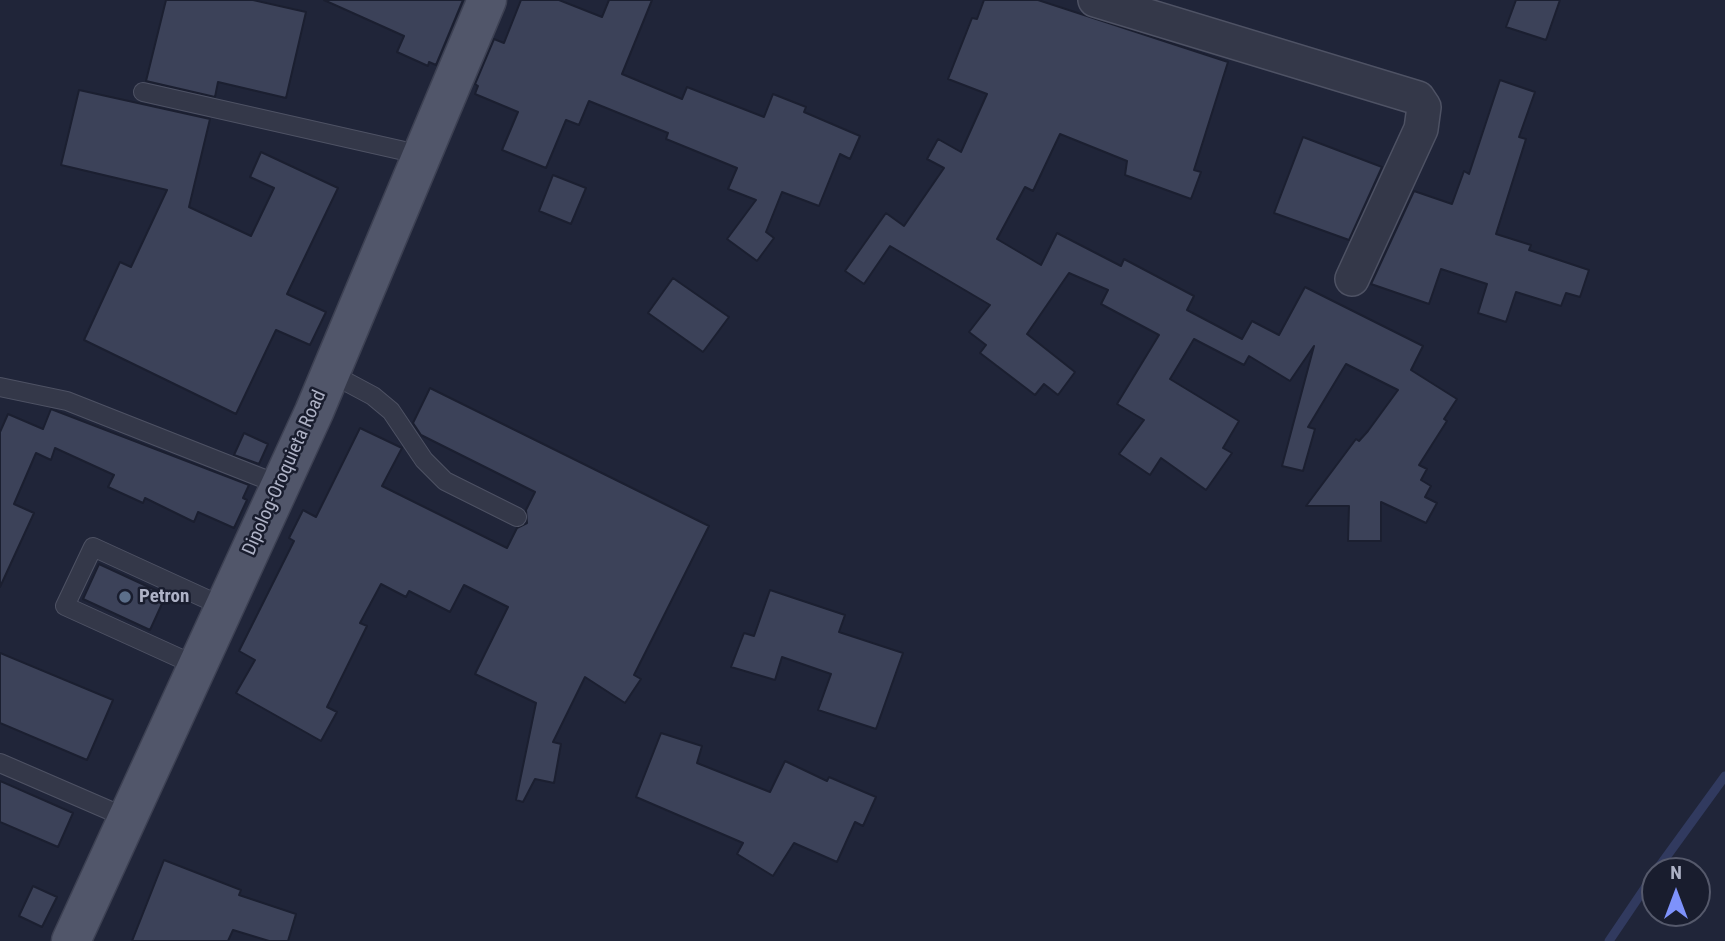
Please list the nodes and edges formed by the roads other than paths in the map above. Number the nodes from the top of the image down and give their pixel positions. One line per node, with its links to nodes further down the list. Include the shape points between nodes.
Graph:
1 (487, 0): 4 (main road, Dipolog-Oroquieta Road)
2 (1095, 0): 5 (street, via 1418,99 1424,107 1421,129)
3 (143, 92): 4 (lane)
4 (422, 155): 6 (main road, Dipolog-Oroquieta Road)
5 (1352, 279)
6 (330, 373): 8 (main road, Dipolog-Oroquieta Road); 9 (lane, via 391,411 424,460 445,481)
7 (0, 387): 8 (lane, via 67,401)
8 (280, 485): 10 (main road, Dipolog-Oroquieta Road)
9 (517, 517)
10 (224, 607): 11 (main road, Dipolog-Oroquieta Road); 11 (lane, via 93,547 65,606)
11 (197, 666): 13 (main road, Dipolog-Oroquieta Road)
12 (0, 763): 13 (lane)
13 (127, 818): 14 (main road, Dipolog-Oroquieta Road)
14 (71, 941)

